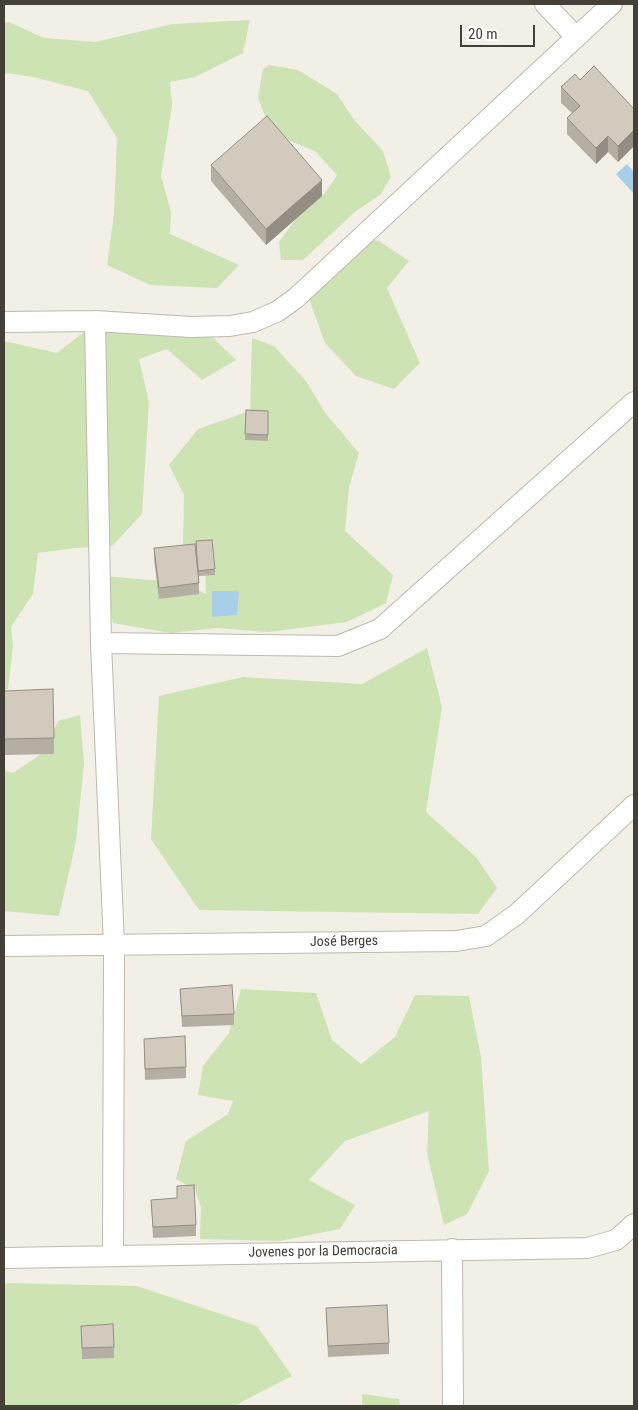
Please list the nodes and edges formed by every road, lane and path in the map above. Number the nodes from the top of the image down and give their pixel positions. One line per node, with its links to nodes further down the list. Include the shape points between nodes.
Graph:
1 (545, 4): 3 (street)
2 (612, 4): 3 (street)
3 (576, 37): 4 (street, via 278,311 253,322 230,326)
4 (95, 321): 5 (street); 7 (street)
5 (4, 322)
6 (634, 402): 7 (street, via 380,628 338,646)
7 (101, 643): 9 (street)
8 (634, 805): 9 (street, José Berges, via 518,914 486,936 456,941)
9 (114, 945): 10 (street, José Berges); 13 (street)
10 (4, 946)
11 (634, 1224): 12 (street, Jovenes por la Democracia, via 616,1240 587,1248)
12 (452, 1249): 13 (street, Jovenes por la Democracia); 15 (street)
13 (114, 1256): 14 (street, Jovenes por la Democracia)
14 (4, 1258)
15 (453, 1406)

